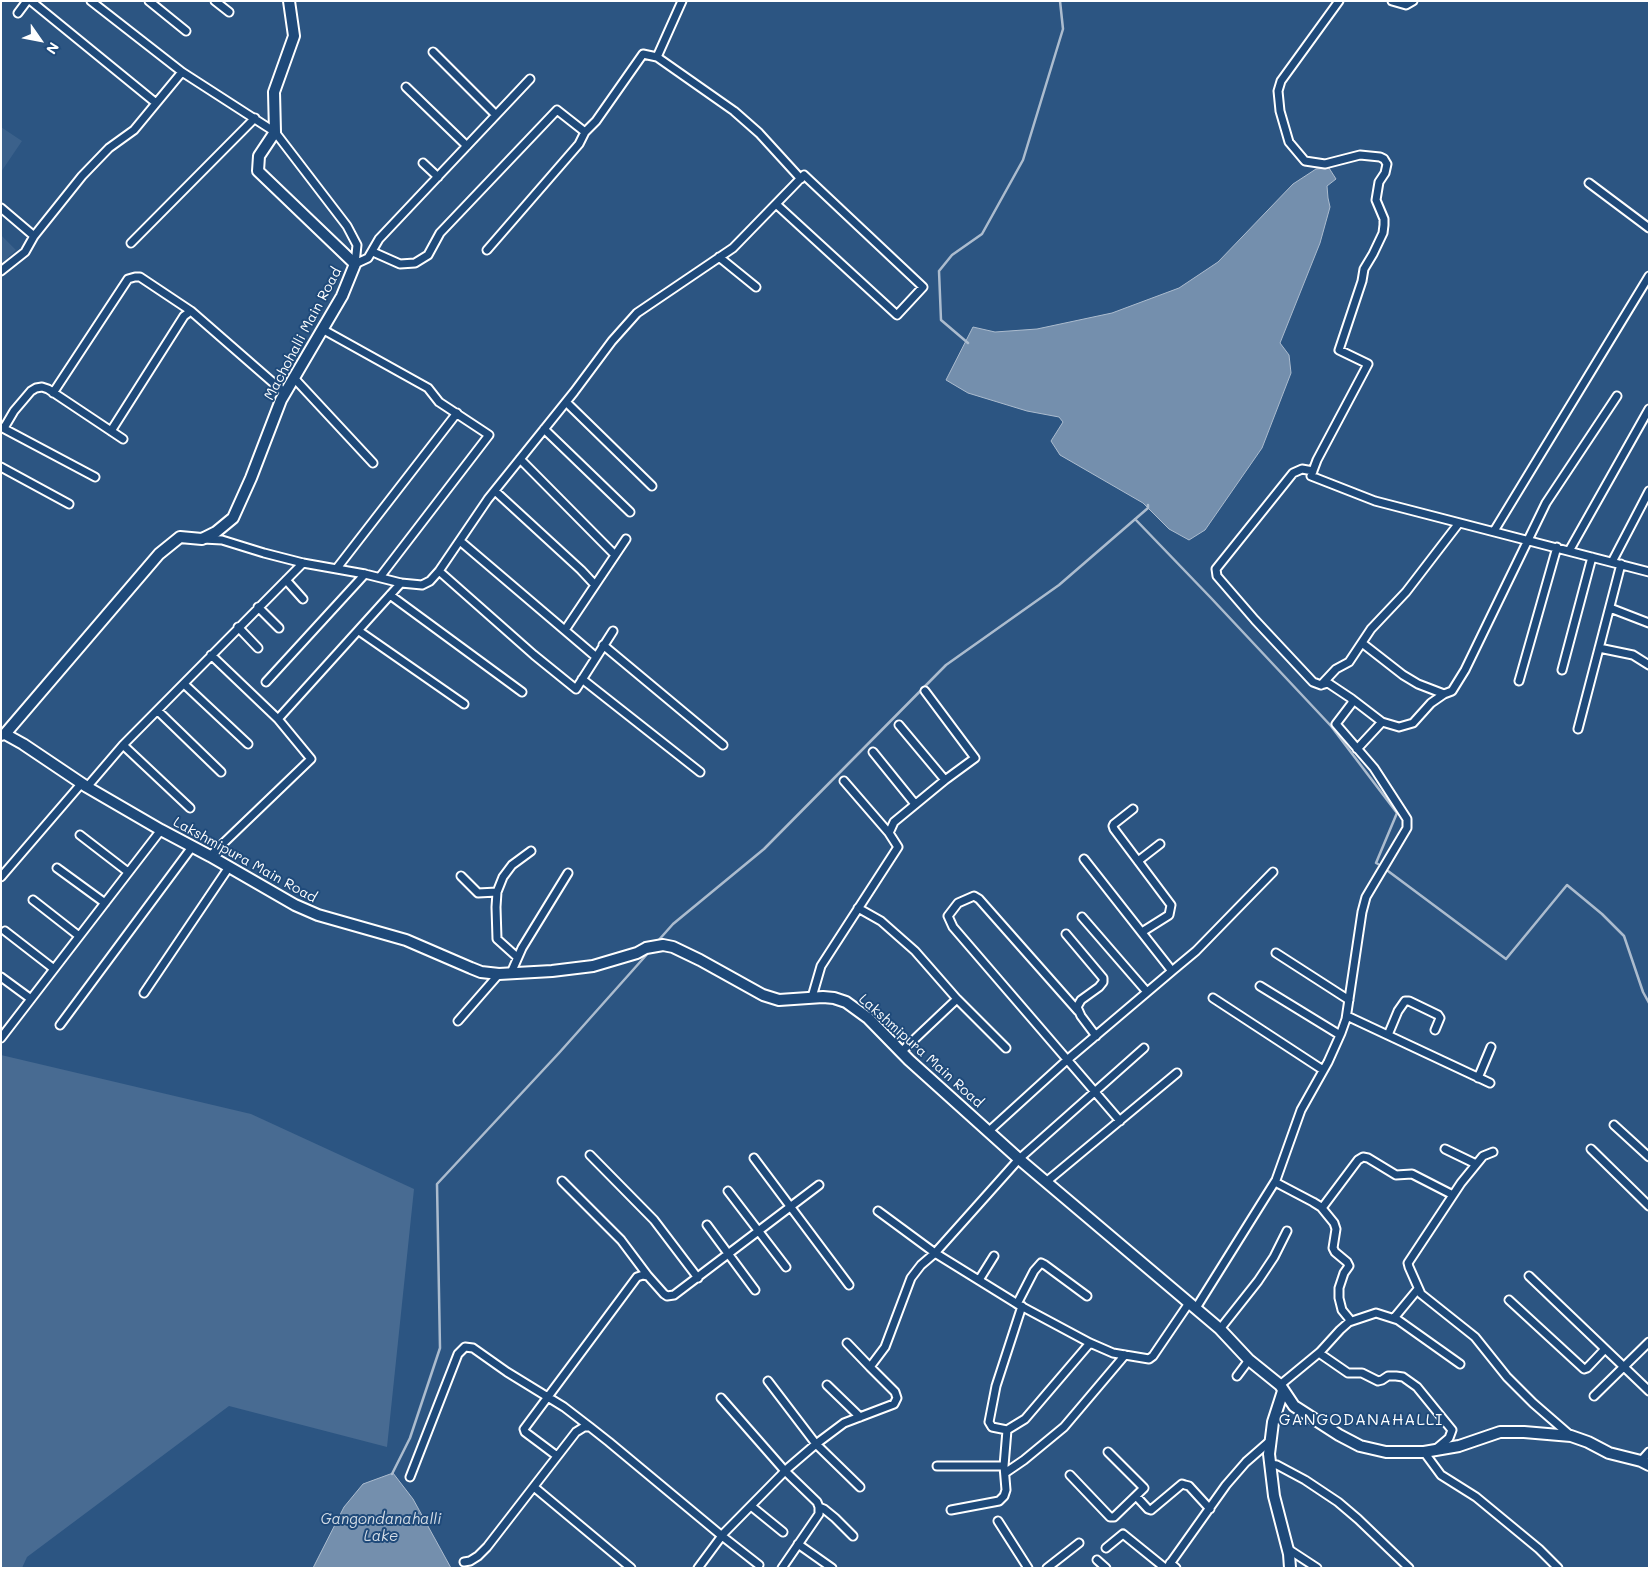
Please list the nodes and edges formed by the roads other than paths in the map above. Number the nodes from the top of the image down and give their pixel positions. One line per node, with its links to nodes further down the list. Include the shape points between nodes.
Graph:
1 (27, 1): 12 (street)
2 (32, 1): 19 (street)
3 (91, 1): 16 (street)
4 (149, 1): 13 (street)
5 (215, 1): 11 (street)
6 (289, 1): 22 (main road, via 294,36 274,92)
7 (682, 1): 15 (street)
8 (1340, 1): 57 (street, via 1281,81 1278,91 1280,111 1289,142 1305,161 1325,164 1360,156 1384,159 1387,164 1376,200 1384,225 1364,269 1339,350 1368,364)
9 (1392, 1): 10 (street, via 1406,5)
10 (1413, 1)
11 (229, 12)
12 (18, 13)
13 (186, 31)
14 (433, 52): 20 (street)
15 (657, 57): 23 (street, via 643,54); 27 (street, via 734,110)
16 (182, 72): 19 (street); 21 (street)
17 (530, 79): 20 (street)
18 (406, 87): 24 (street)
19 (156, 103): 32 (street, via 134,130 109,148 82,176)
20 (496, 115): 24 (street)
21 (255, 118): 22 (street); 33 (street)
22 (275, 132): 37 (street, via 347,226 357,245); 37 (main road, Machohalli Main Road, via 259,156 258,171)
23 (585, 132): 34 (street, via 579,144); 35 (street, via 557,110 440,233 428,255 415,263 400,264)
24 (467, 146): 26 (street)
25 (423, 164): 26 (street)
26 (438, 177): 35 (street, via 379,240)
27 (800, 179): 29 (street); 29 (street, via 804,175 923,287 897,315)
28 (1589, 183): 31 (street)
29 (776, 204): 36 (street, via 733,248)
30 (1, 208): 32 (street)
31 (1649, 228)
32 (34, 236): 38 (street, via 25,252)
33 (131, 243)
34 (486, 250)
35 (373, 252): 37 (street)
36 (719, 257): 40 (street); 47 (street, via 637,313)
37 (355, 264): 42 (main road, Machohalli Main Road, via 342,296)
38 (1, 271)
39 (1649, 276): 65 (street)
40 (756, 287)
41 (191, 310): 44 (street, via 140,277 128,279); 45 (street); 52 (street, via 184,316)
42 (322, 329): 43 (main road, Machohalli Main Road); 49 (street, via 428,388 439,402)
43 (294, 378): 45 (main road, Machohalli Main Road); 55 (street)
44 (53, 393): 50 (street, via 42,387 31,391); 52 (street)
45 (285, 393): 66 (main road, Machohalli Main Road, via 233,518)
46 (1617, 396): 68 (street, via 1546,502)
47 (566, 402): 51 (street); 59 (street)
48 (1649, 409): 71 (street)
49 (456, 413): 77 (street); 81 (street, via 489,435)
50 (2, 428): 58 (street)
51 (544, 429): 54 (street); 63 (street)
52 (111, 431): 53 (street)
53 (123, 439)
54 (520, 459): 60 (street); 72 (street)
55 (373, 462)
56 (1, 466): 62 (street)
57 (1313, 472): 64 (street, via 1311,476 1375,501); 107 (street, via 1302,469 1293,472 1216,569 1217,576 1255,620 1313,682)
58 (95, 477)
59 (652, 486)
60 (495, 490): 69 (street); 84 (street)
61 (1649, 490): 74 (street)
62 (69, 504)
63 (630, 512)
64 (1459, 522): 65 (street); 95 (street)
65 (1494, 531): 68 (street)
66 (202, 539): 75 (street, via 222,540); 118 (main road, via 180,537 159,554)
67 (626, 539): 72 (street)
68 (1529, 540): 70 (street); 110 (street, via 1465,670 1452,691)
69 (460, 541): 79 (street); 93 (street)
70 (1557, 547): 71 (street); 104 (street)
71 (1569, 551): 73 (street)
72 (615, 555): 84 (street)
73 (1592, 557): 74 (street); 102 (street)
74 (1612, 562): 76 (street)
75 (303, 563): 77 (street); 82 (street)
76 (1622, 564): 78 (street); 88 (street)
77 (338, 568): 80 (street)
78 (1648, 570)
79 (439, 571): 83 (street, via 422,584); 103 (street, via 576,689)
80 (365, 574): 81 (street); 105 (street)
81 (380, 577): 83 (street)
82 (286, 580): 86 (street); 87 (street)
83 (401, 584): 85 (street)
84 (595, 585): 93 (street)
85 (390, 596): 92 (street); 109 (street)
86 (303, 599)
87 (258, 607): 90 (street); 91 (street)
88 (1610, 608): 89 (street); 98 (street)
89 (1649, 623)
90 (238, 627): 97 (street); 99 (street)
91 (279, 628)
92 (359, 630): 112 (street); 114 (street)
93 (565, 630): 100 (street)
94 (613, 631): 96 (street)
95 (1362, 644): 107 (street, via 1349,662 1336,669); 110 (street, via 1410,680)
96 (603, 645): 100 (street); 121 (street)
97 (258, 648)
98 (1599, 648): 101 (street, via 1633,655); 117 (street)
99 (211, 655): 106 (street); 114 (street)
100 (596, 656): 103 (street)
101 (1649, 665)
102 (1562, 670)
103 (582, 679): 125 (street)
104 (1519, 681)
105 (266, 682)
106 (184, 684): 113 (street); 119 (street)
107 (1321, 685): 111 (street, via 1328,683)
108 (925, 691): 126 (street, via 975,758)
109 (522, 692)
110 (1444, 694): 115 (street, via 1407,726)
111 (1352, 699): 115 (street); 122 (street, via 1336,724)
112 (464, 704)
113 (158, 711): 120 (street); 124 (street)
114 (278, 719): 138 (street, via 311,759)
115 (1382, 722): 122 (street)
116 (900, 725): 126 (street)
117 (1578, 729)
118 (3, 734): 128 (main road, Lakshmipura Main Road)
119 (248, 744)
120 (123, 745): 128 (street); 130 (street)
121 (723, 746)
122 (1357, 749): 171 (street, via 1374,768 1407,819 1407,828 1366,897)
123 (872, 752): 129 (street)
124 (221, 772)
125 (700, 772)
126 (946, 780): 129 (street)
127 (844, 781): 133 (street)
128 (84, 786): 132 (main road, Lakshmipura Main Road); 147 (street)
129 (915, 804): 133 (street, via 894,822)
130 (190, 808)
131 (1133, 809): 140 (street, via 1113,826)
132 (161, 830): 136 (main road, Lakshmipura Main Road); 143 (street)
133 (889, 833): 151 (street, via 898,847)
134 (80, 835): 143 (street)
135 (1160, 844): 140 (street)
136 (192, 846): 138 (main road, Lakshmipura Main Road); 176 (street)
137 (531, 851): 148 (street, via 512,865)
138 (210, 856): 141 (main road, Lakshmipura Main Road)
139 (1084, 859): 154 (street)
140 (1138, 861): 154 (street, via 1171,905 1169,915)
141 (229, 867): 162 (main road, Lakshmipura Main Road, via 318,915 406,940 470,968); 166 (street)
142 (57, 868): 150 (street)
143 (128, 872): 150 (street)
144 (1273, 872): 160 (street, via 1196,952)
145 (568, 873): 158 (street)
146 (461, 876): 148 (street, via 478,894)
147 (1, 877)
148 (497, 892): 158 (street, via 496,939)
149 (33, 900): 156 (street)
150 (104, 903): 156 (street)
151 (858, 908): 167 (street, via 821,966); 169 (street, via 881,921 915,951)
152 (1082, 917): 165 (street)
153 (5, 931): 159 (street)
154 (1142, 932): 160 (street)
155 (1066, 934): 172 (street, via 1103,978 1099,987 1081,1000)
156 (79, 936): 159 (street)
157 (1276, 953): 171 (street)
158 (517, 957): 161 (street)
159 (54, 968): 170 (street)
160 (1172, 971): 165 (street)
161 (511, 973): 162 (main road, Lakshmipura Main Road); 167 (main road, Lakshmipura Main Road, via 593,966 663,945 700,960 763,995 779,1000)
162 (499, 974): 174 (street)
163 (1, 977): 170 (street)
164 (1260, 986): 179 (street)
165 (1147, 992): 181 (street)
166 (144, 993)
167 (812, 997): 186 (main road, Lakshmipura Main Road, via 846,1002 868,1018)
168 (1213, 998): 188 (street)
169 (957, 999): 184 (street); 186 (street)
170 (31, 1000): 177 (street)
171 (1349, 1000): 173 (street)
172 (1078, 1011): 181 (street); 187 (street, via 979,899 974,896 958,903 948,916 953,926)
173 (1347, 1016): 179 (street); 180 (street)
174 (458, 1021)
175 (1, 1025): 177 (street)
176 (60, 1025)
177 (8, 1030): 182 (street)
178 (1435, 1030): 180 (street, via 1440,1018 1438,1015 1405,1001)
179 (1340, 1035): 188 (street)
180 (1388, 1035): 190 (street)
181 (1096, 1036): 187 (street)
182 (1, 1038)
183 (1491, 1047): 190 (street)
184 (1006, 1048)
185 (1144, 1048): 192 (street)
186 (901, 1052): 195 (main road, Lakshmipura Main Road)
187 (1067, 1060): 192 (street); 195 (street)
188 (1323, 1070): 206 (street, via 1301,1110)
189 (1177, 1073): 193 (street)
190 (1478, 1078): 191 (street)
191 (1490, 1083)
192 (1094, 1092): 193 (street); 202 (street)
193 (1120, 1121): 205 (street)
194 (1614, 1125): 201 (street)
195 (988, 1131): 202 (main road, Lakshmipura Main Road)
196 (1445, 1149): 203 (street)
197 (1590, 1149): 210 (street)
198 (1493, 1152): 203 (street)
199 (590, 1155): 223 (street, via 654,1220)
200 (754, 1158): 211 (street)
201 (1649, 1158)
202 (1018, 1159): 205 (main road, Lakshmipura Main Road); 217 (street)
203 (1476, 1164): 209 (street)
204 (562, 1181): 221 (street, via 621,1240)
205 (1046, 1182): 231 (main road, Lakshmipura Main Road)
206 (1275, 1182): 212 (street); 231 (street)
207 (819, 1185): 211 (street)
208 (728, 1191): 215 (street)
209 (1453, 1195): 212 (street, via 1412,1174 1396,1175 1363,1157); 226 (street, via 1408,1263)
210 (1649, 1206)
211 (790, 1207): 215 (street); 225 (street)
212 (1322, 1208): 233 (street, via 1336,1228 1333,1248 1348,1262 1339,1298 1342,1310)
213 (878, 1212): 217 (street)
214 (707, 1225): 218 (street)
215 (759, 1231): 218 (street); 220 (street)
216 (1287, 1231): 234 (street, via 1258,1281)
217 (935, 1253): 224 (street); 244 (street, via 911,1278 885,1347)
218 (729, 1254): 223 (street); 227 (street)
219 (994, 1256): 224 (street)
220 (786, 1267)
221 (648, 1276): 223 (street, via 667,1296); 251 (street, via 636,1277)
222 (1528, 1276): 238 (street)
223 (698, 1278)
224 (979, 1280): 230 (street)
225 (849, 1285)
226 (1418, 1289): 232 (street); 256 (street, via 1475,1337 1532,1403)
227 (755, 1290)
228 (1087, 1296): 230 (street, via 1041,1263)
229 (1509, 1300): 238 (street, via 1584,1369)
230 (1019, 1305): 237 (street); 255 (street, via 989,1422 992,1427)
231 (1193, 1305): 234 (main road, Lakshmipura Main Road); 240 (street, via 1153,1356 1143,1359)
232 (1394, 1318): 233 (street, via 1376,1313); 242 (street)
233 (1351, 1321): 239 (street)
234 (1220, 1328): 241 (main road, Lakshmipura Main Road)
235 (1649, 1342): 243 (street)
236 (847, 1343): 244 (street)
237 (1090, 1343): 240 (street); 255 (street, via 1025,1419)
238 (1605, 1349): 243 (street)
239 (1319, 1353): 248 (street); 260 (street, via 1348,1373 1362,1372 1378,1380 1388,1376 1403,1377 1417,1387 1452,1430 1449,1438)
240 (1125, 1355): 266 (street, via 1064,1427 1024,1460)
241 (1249, 1360): 245 (street); 248 (main road, Lakshmipura Main Road)
242 (1460, 1364)
243 (1624, 1366): 249 (street); 250 (street)
244 (870, 1367): 253 (street, via 898,1398 894,1404)
245 (1237, 1376)
246 (768, 1381): 258 (street)
247 (826, 1385): 253 (street)
248 (1282, 1388): 257 (main road); 260 (main road, Lakshmipura Main Road, via 1294,1406 1360,1446 1386,1452)
249 (1649, 1391)
250 (1594, 1396)
251 (547, 1397): 254 (street); 262 (street, via 524,1429); 269 (street, via 473,1348 465,1347 458,1354)
252 (721, 1398): 267 (street)
253 (860, 1417): 258 (street, via 844,1423)
254 (590, 1427): 262 (street, via 576,1432); 279 (street)
255 (1006, 1430): 266 (street)
256 (1571, 1436): 260 (main road, Lakshmipura Main Road, via 1500,1432); 263 (main road, Lakshmipura Main Road, via 1609,1453)
257 (1270, 1441): 264 (main road); 275 (street, via 1246,1462)
258 (816, 1444): 267 (street); 271 (street)
259 (1108, 1452): 272 (street, via 1143,1486)
260 (1429, 1452): 299 (street, via 1441,1475 1476,1498)
261 (1649, 1452): 263 (street)
262 (557, 1456): 270 (street)
263 (1645, 1463)
264 (1270, 1464): 284 (main road, via 1274,1496); 298 (street, via 1305,1480 1338,1502)
265 (937, 1466): 266 (street)
266 (1005, 1469): 276 (street, via 1006,1490 999,1500)
267 (785, 1471): 273 (street); 274 (street)
268 (1070, 1475): 272 (street, via 1110,1517 1114,1517)
269 (410, 1478)
270 (534, 1487): 286 (street, via 487,1547 478,1556); 289 (street)
271 (860, 1487)
272 (1136, 1496): 275 (street, via 1151,1510 1182,1484 1189,1486)
273 (751, 1506): 278 (street); 279 (street)
274 (818, 1506): 280 (street); 282 (street, via 819,1514)
275 (1210, 1509): 288 (street)
276 (951, 1510)
277 (998, 1522): 293 (street)
278 (783, 1532)
279 (722, 1536): 287 (street); 290 (street)
280 (852, 1536)
281 (1079, 1543): 294 (street)
282 (798, 1544): 291 (street); 292 (street)
283 (1106, 1548): 288 (street, via 1123,1534)
284 (1288, 1549): 296 (main road); 297 (street)
285 (1097, 1560): 295 (street)
286 (464, 1562)
287 (759, 1565)
288 (1170, 1566)
289 (631, 1568)
290 (698, 1568)
291 (782, 1568)
292 (832, 1568)
293 (1028, 1568)
294 (1047, 1568)
295 (1106, 1568)
296 (1290, 1568)
297 (1317, 1568)
298 (1409, 1568)
299 (1558, 1568)

